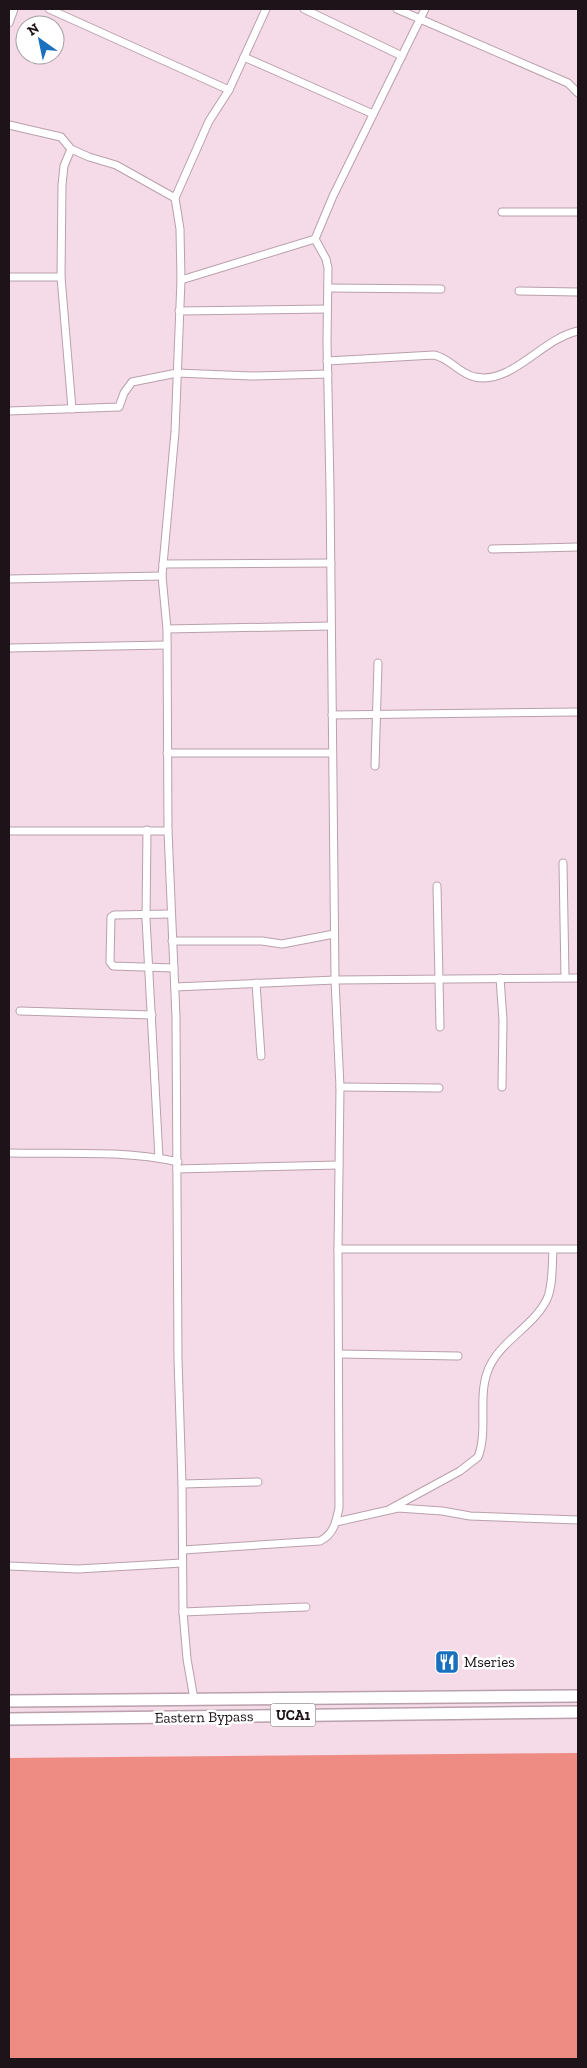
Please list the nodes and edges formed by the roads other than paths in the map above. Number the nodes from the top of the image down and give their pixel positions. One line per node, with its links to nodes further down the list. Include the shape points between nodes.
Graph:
1 (14, 9): 8 (street)
2 (49, 9): 11 (street)
3 (266, 9): 10 (street)
4 (304, 9): 9 (street)
5 (397, 9): 7 (street)
6 (425, 9): 7 (street)
7 (420, 20): 9 (street); 12 (street, via 568,83)
8 (9, 23)
9 (402, 56): 13 (street)
10 (244, 58): 11 (street); 13 (street)
11 (229, 90): 16 (street, via 209,122)
12 (578, 93)
13 (373, 114): 19 (street)
14 (9, 125): 15 (street, via 61,137)
15 (71, 148): 16 (street, via 116,165); 21 (street, via 64,166 62,185)
16 (175, 198): 22 (street, via 180,229)
17 (502, 212): 18 (street)
18 (578, 212)
19 (316, 239): 22 (street); 23 (street, via 326,259)
20 (9, 277): 21 (street)
21 (61, 277): 33 (street)
22 (181, 280): 28 (street)
23 (328, 288): 24 (street); 27 (street)
24 (441, 289)
25 (519, 291): 26 (street)
26 (578, 292)
27 (327, 308): 28 (street); 30 (street)
28 (179, 311): 31 (street)
29 (578, 331): 30 (street, via 556,338 500,376 469,376 444,358 434,356)
30 (327, 361): 32 (street)
31 (177, 373): 32 (street, via 251,376); 33 (street, via 132,382 119,407); 38 (street, via 176,432)
32 (328, 374): 37 (street)
33 (72, 409): 34 (street)
34 (9, 411)
35 (578, 547): 36 (street)
36 (492, 549)
37 (331, 563): 38 (street); 41 (street)
38 (163, 564): 39 (street)
39 (162, 576): 40 (street); 42 (street)
40 (9, 579)
41 (331, 626): 42 (street); 47 (street)
42 (167, 629): 43 (street)
43 (167, 645): 44 (street); 49 (street)
44 (9, 648)
45 (378, 663): 48 (street)
46 (578, 712): 48 (street)
47 (332, 714): 48 (street); 50 (street)
48 (377, 714): 51 (street)
49 (168, 753): 50 (street); 53 (street)
50 (332, 754): 59 (street)
51 (375, 766)
52 (147, 830): 53 (street); 54 (street); 57 (street)
53 (168, 830): 58 (street)
54 (9, 831)
55 (563, 863): 65 (street)
56 (437, 886): 63 (street)
57 (146, 914): 58 (street); 61 (street); 61 (street, via 111,917 110,962 113,966)
58 (171, 914): 60 (street)
59 (334, 934): 60 (street, via 282,944); 67 (street)
60 (172, 941): 62 (street)
61 (149, 968): 62 (street); 71 (street)
62 (174, 968): 69 (street)
63 (438, 978): 64 (street); 67 (street); 72 (street)
64 (500, 978): 65 (street); 75 (street)
65 (565, 978): 66 (street)
66 (578, 978)
67 (334, 980): 68 (street); 74 (street)
68 (256, 984): 69 (street); 73 (street)
69 (175, 987): 79 (street)
70 (20, 1011): 71 (street)
71 (152, 1016): 78 (street)
72 (440, 1027)
73 (261, 1056)
74 (340, 1087): 76 (street); 80 (street)
75 (502, 1087)
76 (439, 1088)
77 (11, 1153): 78 (street)
78 (159, 1158): 79 (street)
79 (177, 1165): 80 (street); 87 (street)
80 (339, 1165): 81 (street)
81 (338, 1249): 82 (street); 84 (street)
82 (553, 1250): 83 (street); 88 (street, via 546,1300 507,1343 487,1371 478,1456 460,1471)
83 (578, 1250)
84 (339, 1354): 85 (street); 90 (street, via 339,1508)
85 (458, 1356)
86 (258, 1482): 87 (street)
87 (182, 1484): 91 (street)
88 (390, 1509): 89 (street); 90 (street)
89 (578, 1520)
90 (336, 1522): 91 (street, via 330,1536 320,1540)
91 (183, 1550): 92 (street)
92 (182, 1563): 93 (street, via 108,1569); 95 (street)
93 (9, 1566)
94 (306, 1607): 95 (street)
95 (183, 1612): 97 (street)
96 (578, 1696): 97 (main road, Eastern Bypass / UCA1)
97 (194, 1699): 98 (main road, Eastern Bypass / UCA1)
98 (9, 1701)
99 (578, 1712): 100 (main road, Eastern Bypass / UCA1)
100 (9, 1720)

